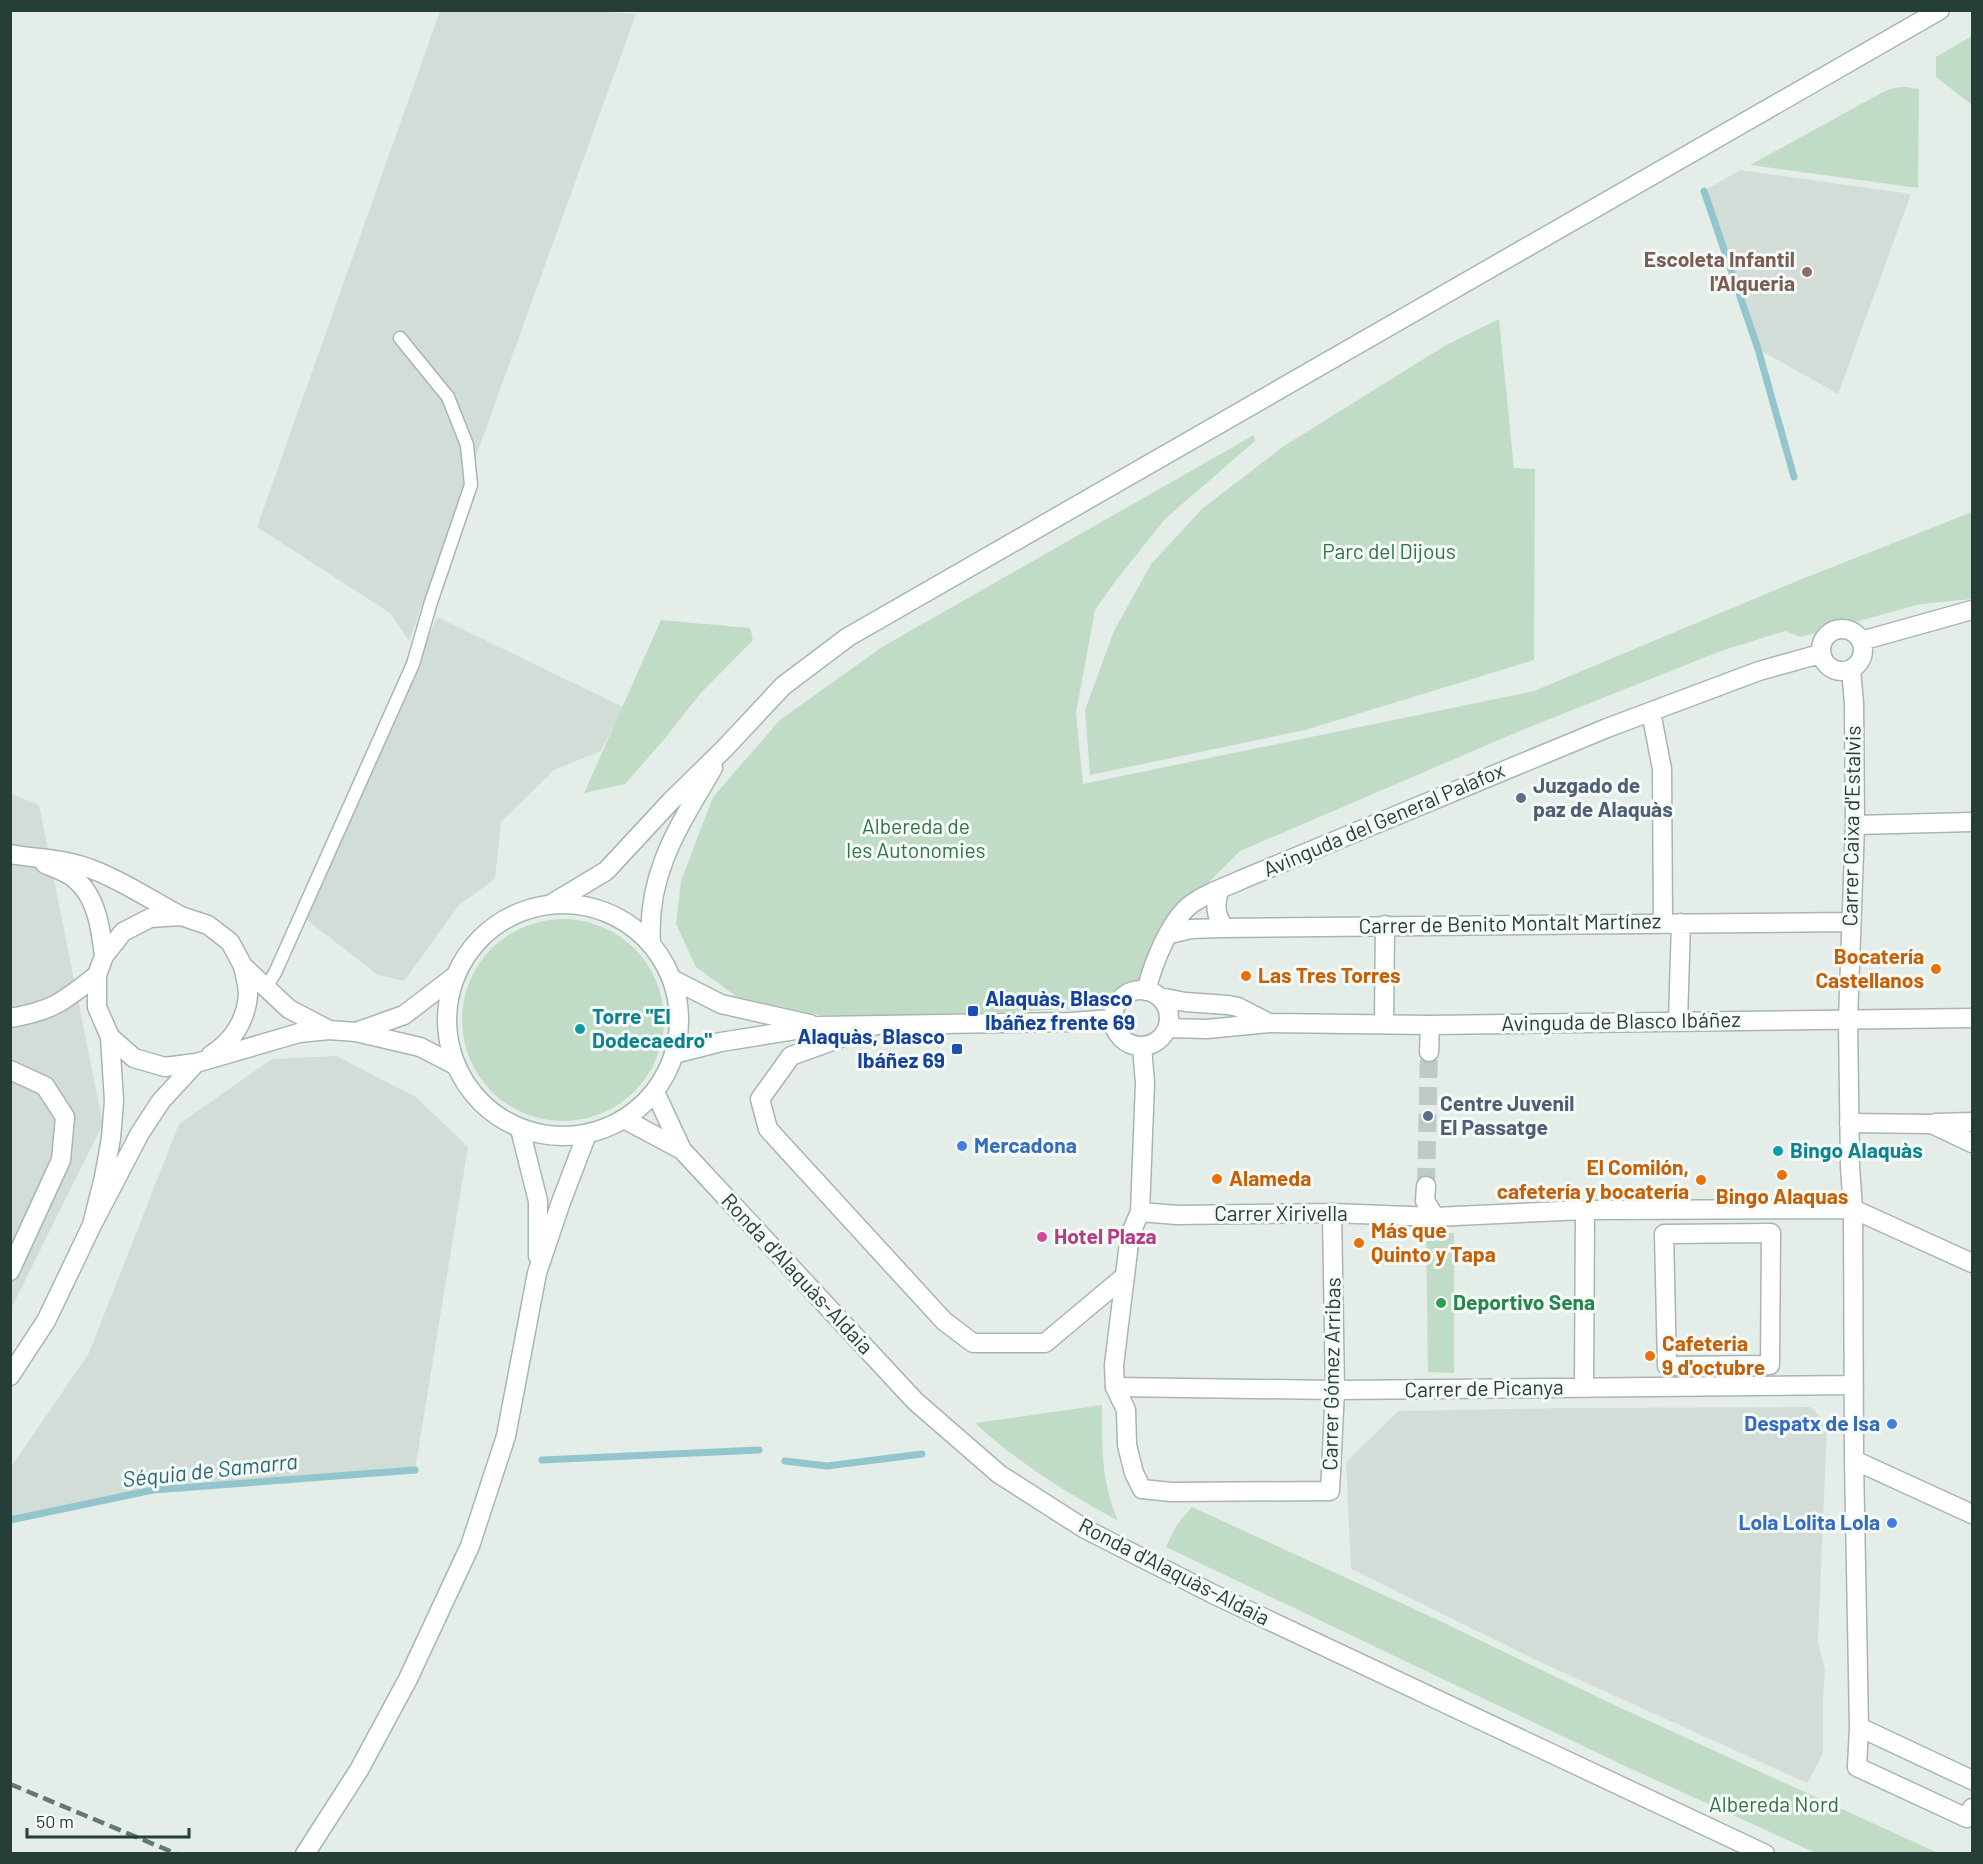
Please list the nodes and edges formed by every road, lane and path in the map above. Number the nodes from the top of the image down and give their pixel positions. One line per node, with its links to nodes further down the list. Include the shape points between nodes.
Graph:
1 (1940, 10): 8 (street, via 848,637 783,686)
2 (400, 338): 27 (lane, via 448,397 466,445 471,485 413,664)
3 (1971, 612): 4 (street)
4 (1861, 641): 5 (street, via 1844,628 1833,630 1824,637); 6 (street, via 1862,657)
5 (1821, 654): 6 (street, via 1832,669); 7 (street, Avinguda del General Palafox, via 1759,671)
6 (1851, 669): 10 (street, Carrer Caixa d'Estalvis)
7 (1651, 712): 13 (street, Avinguda del General Palafox); 16 (street, via 1662,769)
8 (725, 748): 14 (street, via 606,871); 21 (street, via 671,840 652,894)
9 (1972, 822): 10 (street)
10 (1855, 825): 17 (street, Carrer Caixa d'Estalvis)
11 (10, 854): 12 (street)
12 (36, 859): 15 (street, via 72,863 100,873); 22 (street, via 74,878 89,897 100,926)
13 (1219, 890): 19 (street, via 1215,906); 20 (street, Avinguda del General Palafox, via 1194,902 1178,917)
14 (551, 904): 21 (street, via 588,906 622,920); 25 (street, via 516,913 496,924 479,938)
15 (181, 916): 22 (street, via 150,918 123,932); 23 (street, via 208,924 230,942)
16 (1672, 922): 17 (street, Carrer de Benito Montalt Martínez); 18 (street, Carrer de Benito Montalt Martínez); 33 (street)
17 (1851, 922): 32 (street, Carrer Caixa d'Estalvis)
18 (1384, 925): 19 (street, Carrer de Benito Montalt Martínez); 35 (street)
19 (1224, 928): 20 (street, Carrer de Benito Montalt Martínez)
20 (1170, 934): 28 (street, Avinguda del General Palafox, via 1154,963)
21 (651, 944): 26 (street)
22 (104, 956): 24 (street)
23 (243, 966): 27 (street); 46 (street, via 248,994 242,1022 226,1046)
24 (97, 975): 29 (street, via 62,1003); 42 (street, via 97,1007)
25 (455, 976): 41 (street, via 404,1015); 47 (street, via 446,1020)
26 (672, 979): 37 (street, via 721,1004); 45 (street, via 679,1017)
27 (266, 987): 40 (street, via 289,1009)
28 (1153, 994): 31 (street, via 1136,990 1120,999); 34 (street, Avinguda de Blasco Ibáñez, via 1185,1002 1238,1007); 39 (street, via 1168,1008)
29 (10, 1018)
30 (1972, 1018): 32 (street, Avinguda de Blasco Ibáñez)
31 (1113, 1019): 38 (street); 43 (street, via 1121,1038)
32 (1848, 1020): 33 (street, Avinguda de Blasco Ibáñez); 52 (street, Carrer Caixa d'Estalvis)
33 (1678, 1022): 36 (street, Avinguda de Blasco Ibáñez)
34 (1269, 1023): 35 (street, Avinguda de Blasco Ibáñez); 39 (street, Avinguda de Blasco Ibáñez)
35 (1384, 1024): 36 (street, Avinguda de Blasco Ibáñez)
36 (1430, 1025): 44 (street)
37 (820, 1026): 38 (street); 45 (street)
38 (871, 1027): 68 (street, via 791,1056 760,1099 768,1129 944,1321 973,1343 1045,1343)
39 (1168, 1028): 43 (street, via 1159,1041)
40 (329, 1030): 41 (street); 46 (street, via 299,1033)
41 (356, 1032): 47 (street, via 420,1047)
42 (110, 1037): 46 (street, via 134,1058 165,1067); 64 (street, via 114,1101 111,1138)
43 (1142, 1047): 61 (street, via 1145,1083)
44 (1429, 1052)
45 (674, 1054): 49 (street)
46 (199, 1062): 64 (street, via 162,1101 140,1132)
47 (455, 1065): 54 (street, via 481,1103)
48 (10, 1070): 66 (street, via 45,1086 65,1118 61,1160)
49 (655, 1092): 50 (street); 57 (street)
50 (624, 1119): 55 (street); 57 (street)
51 (1972, 1122): 53 (street)
52 (1849, 1123): 53 (street); 59 (street, Carrer Caixa d'Estalvis)
53 (1932, 1124): 56 (street)
54 (520, 1129): 55 (street, via 553,1136); 67 (street, via 538,1201)
55 (587, 1134): 67 (street)
56 (1972, 1143)
57 (682, 1150): 81 (street, Ronda d'Alaquàs-Aldaia, via 915,1401 999,1474 1085,1529 1213,1594)
58 (1426, 1186): 63 (street, via 1425,1201)
59 (1853, 1209): 60 (street, Carrer Xirivella); 65 (street); 71 (street, Carrer Caixa d'Estalvis)
60 (1585, 1210): 63 (street, Carrer Xirivella); 73 (street)
61 (1140, 1212): 62 (street, Carrer Xirivella); 68 (street, via 1130,1235)
62 (1332, 1213): 63 (street, Carrer Xirivella); 74 (street, Carrer Gómez Arribas)
63 (1435, 1216)
64 (92, 1224): 70 (street, via 46,1321)
65 (1972, 1263)
66 (10, 1271)
67 (537, 1273): 80 (street, via 507,1436 470,1546 408,1679 359,1770)
68 (1125, 1276): 72 (street)
69 (1770, 1365): 69 (street, via 1667,1366 1664,1234 1771,1233)
70 (10, 1376)
71 (1854, 1385): 73 (street, Carrer de Picanya); 75 (street, Carrer Caixa d'Estalvis)
72 (1115, 1387): 74 (street, Carrer de Picanya); 74 (street, Carrer Gómez Arribas, via 1126,1410 1128,1444 1142,1490 1182,1492 1330,1491)
73 (1584, 1388): 74 (street, Carrer de Picanya)
74 (1335, 1390)
75 (1854, 1460): 76 (street); 77 (street, Carrer Caixa d'Estalvis)
76 (1972, 1514)
77 (1859, 1728): 78 (street); 79 (street, Carrer Caixa d'Estalvis, via 1857,1767)
78 (1972, 1780)
79 (1970, 1813)
80 (305, 1853)
81 (1765, 1854)

